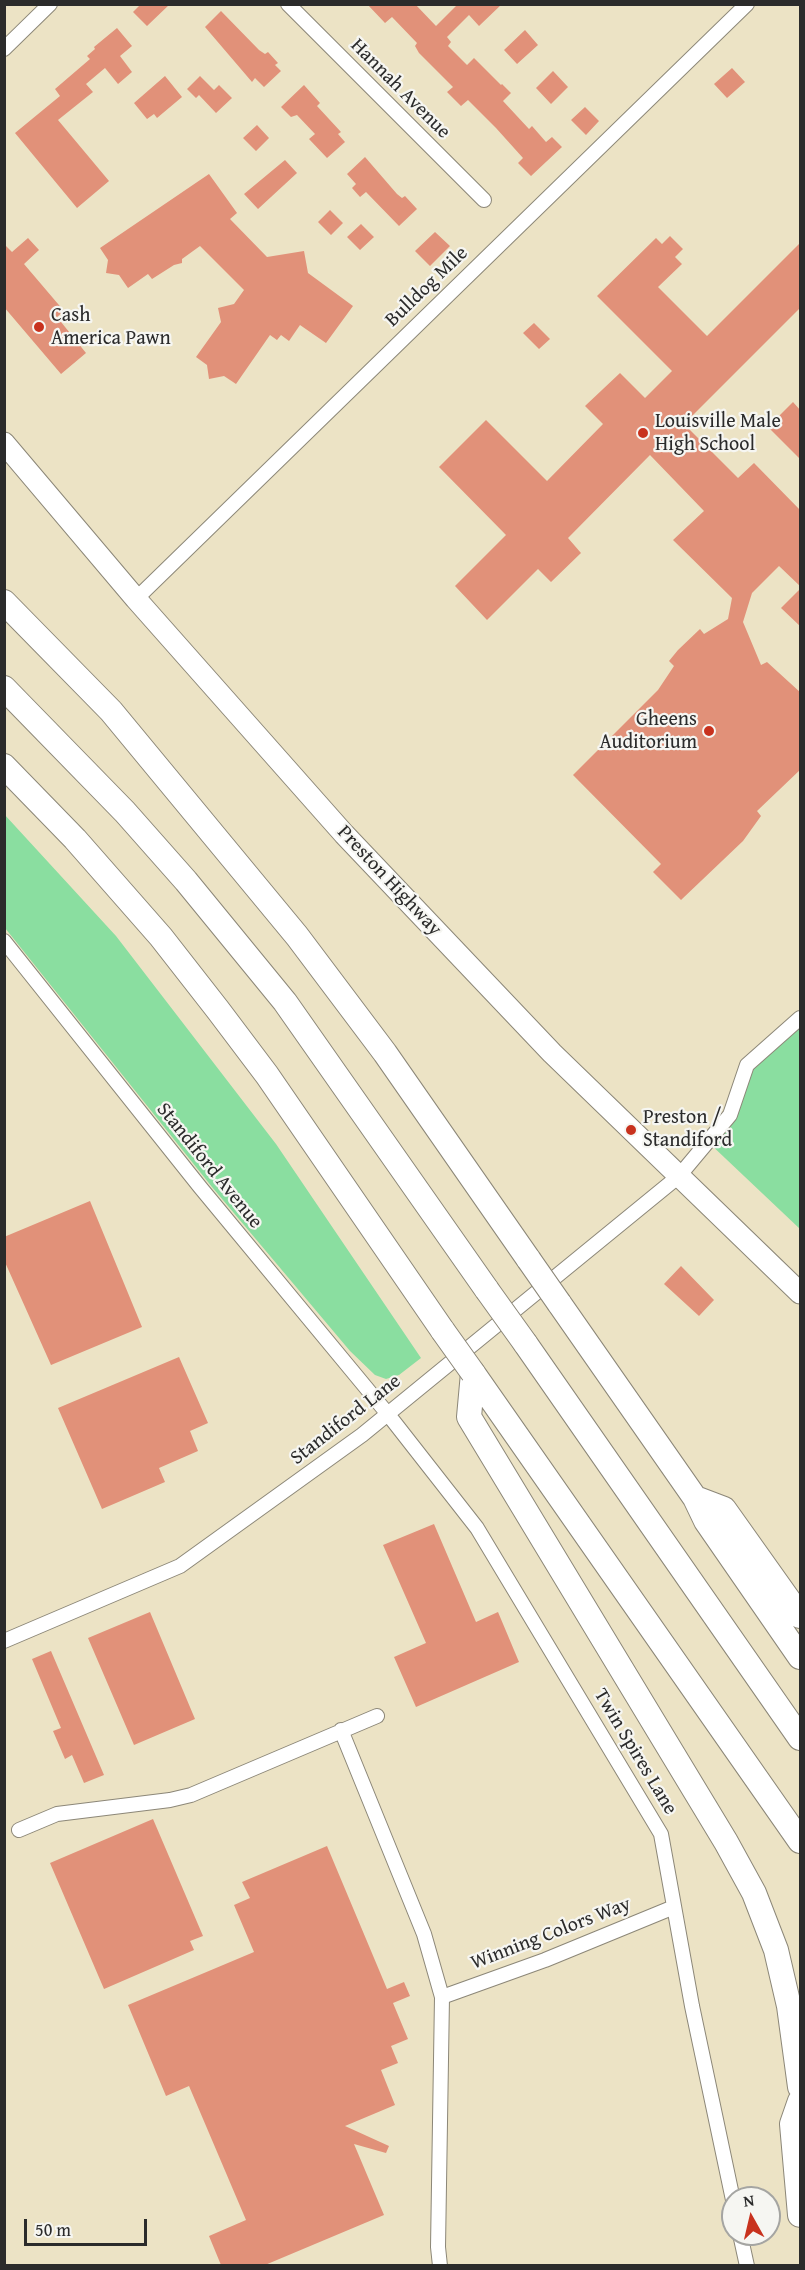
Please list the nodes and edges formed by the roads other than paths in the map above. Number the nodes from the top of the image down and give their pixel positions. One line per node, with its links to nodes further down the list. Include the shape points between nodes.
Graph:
1 (50, 4): 4 (street)
2 (288, 4): 5 (street, Hannah Avenue)
3 (747, 4): 7 (street, Bulldog Mile)
4 (4, 49)
5 (484, 200)
6 (4, 443): 7 (main road, Preston Highway)
7 (136, 599): 13 (main road, Preston Highway, via 344,834 496,996)
8 (4, 602): 17 (highway, bridge, via 111,711 297,936 379,1044)
9 (4, 688): 23 (highway, bridge, via 133,821 285,1002)
10 (4, 766): 15 (highway, bridge, via 153,928 218,1010)
11 (4, 941): 16 (street, Standiford Avenue)
12 (801, 1018): 13 (street, via 747,1065 730,1115)
13 (679, 1176): 14 (main road, Preston Highway); 16 (street, Standiford Lane)
14 (801, 1293)
15 (473, 1373): 25 (highway); 28 (highway, via 469,1417 754,1893 776,1950)
16 (387, 1413): 19 (street, Standiford Lane, via 326,1462 180,1566); 26 (street, Twin Spires Lane, via 477,1528 661,1834)
17 (695, 1498): 18 (highway, via 724,1509); 20 (highway, via 706,1521)
18 (801, 1616)
19 (4, 1641)
20 (801, 1658)
21 (377, 1716): 22 (street)
22 (341, 1730): 24 (street, via 191,1795 57,1814); 27 (street, via 424,1934)
23 (801, 1738)
24 (19, 1830)
25 (801, 1841)
26 (674, 1907): 27 (street, Winning Colors Way); 30 (street, Twin Spires Lane)
27 (442, 1997): 33 (street)
28 (801, 2087)
29 (801, 2101): 31 (highway, via 792,2124)
30 (730, 2186)
31 (801, 2215)
32 (743, 2246): 34 (street)
33 (440, 2265)
34 (747, 2265)

